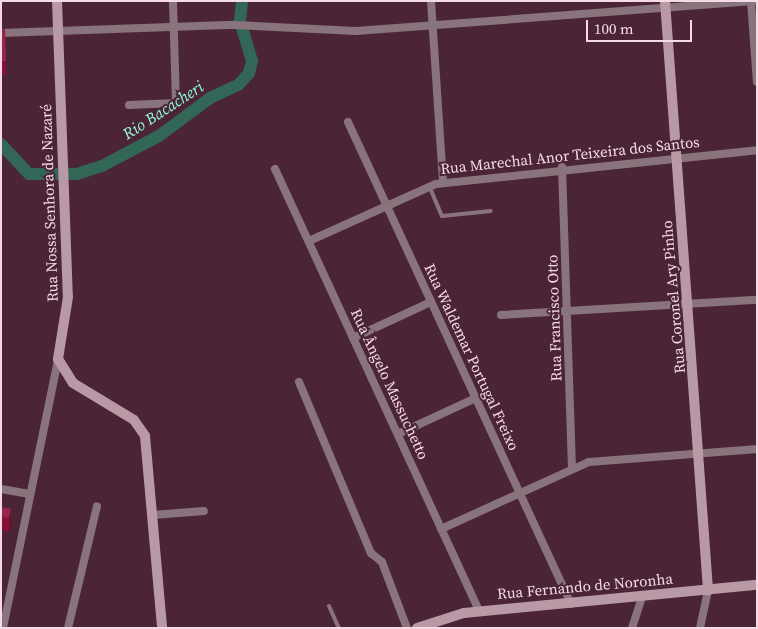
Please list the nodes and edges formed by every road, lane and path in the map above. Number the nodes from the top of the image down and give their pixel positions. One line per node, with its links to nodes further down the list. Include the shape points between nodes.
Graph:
1 (57, 1): 9 (street, Rua Nossa Senhora de Nazaré)
2 (173, 1): 8 (street)
3 (431, 1): 7 (street)
4 (751, 2): 5 (street); 6 (street); 11 (street)
5 (757, 2)
6 (665, 5): 7 (street); 15 (street, Rua Coronel Ary Pinho)
7 (432, 25): 8 (street, via 346,31 244,25); 18 (street)
8 (173, 27): 9 (street); 12 (street, via 176,103)
9 (58, 31): 10 (street); 29 (street, Rua Nossa Senhora de Nazaré, via 68,302)
10 (1, 33)
11 (757, 82)
12 (128, 105)
13 (348, 122): 20 (street, Rua Waldemar Portugal Freixo)
14 (757, 150): 15 (street, Rua Marechal Anor Teixeira dos Santos)
15 (677, 156): 16 (street, Rua Marechal Anor Teixeira dos Santos); 25 (street, Rua Coronel Ary Pinho)
16 (562, 167): 18 (street, Rua Marechal Anor Teixeira dos Santos); 26 (street, Rua Francisco Otto)
17 (275, 169): 22 (street, Rua Ângelo Massuchetto)
18 (443, 182): 19 (street, Rua Marechal Anor Teixeira dos Santos)
19 (429, 186): 20 (street, Rua Marechal Anor Teixeira dos Santos); 21 (lane, via 442,216)
20 (387, 205): 22 (street, Rua Marechal Anor Teixeira dos Santos); 24 (street, Rua Waldemar Portugal Freixo)
21 (491, 211)
22 (308, 241): 28 (street, Rua Ângelo Massuchetto)
23 (757, 300): 25 (street)
24 (431, 302): 28 (street); 31 (street, Rua Waldemar Portugal Freixo)
25 (689, 306): 26 (street); 34 (street, Rua Coronel Ary Pinho)
26 (568, 312): 27 (street); 35 (street, Rua Francisco Otto)
27 (501, 315)
28 (353, 338): 32 (street, Rua Ângelo Massuchetto)
29 (58, 359): 38 (street); 41 (street, via 73,383 134,420 145,436)
30 (299, 382): 53 (street, via 371,553 382,562)
31 (476, 398): 32 (street); 37 (street, Rua Waldemar Portugal Freixo)
32 (398, 434): 42 (street, Rua Ângelo Massuchetto)
33 (757, 449): 34 (street)
34 (701, 453): 35 (street, via 597,461); 44 (street, Rua Coronel Ary Pinho)
35 (572, 469): 37 (street)
36 (1, 489): 38 (street)
37 (520, 493): 42 (street); 46 (street, Rua Waldemar Portugal Freixo)
38 (30, 494): 49 (street)
39 (97, 506): 50 (street)
40 (204, 511): 41 (street)
41 (153, 515): 51 (street)
42 (442, 529): 48 (street, Rua Ângelo Massuchetto)
43 (757, 585): 44 (street, Rua Fernando de Noronha)
44 (708, 590): 45 (street, Rua Fernando de Noronha); 56 (street)
45 (642, 597): 46 (street, Rua Fernando de Noronha); 55 (street)
46 (571, 604): 48 (street, Rua Fernando de Noronha)
47 (329, 606): 52 (lane)
48 (479, 611): 54 (street, Rua Fernando de Noronha)
49 (3, 628)
50 (68, 628)
51 (162, 628)
52 (339, 628)
53 (407, 628)
54 (418, 628)
55 (632, 628)
56 (700, 628)

